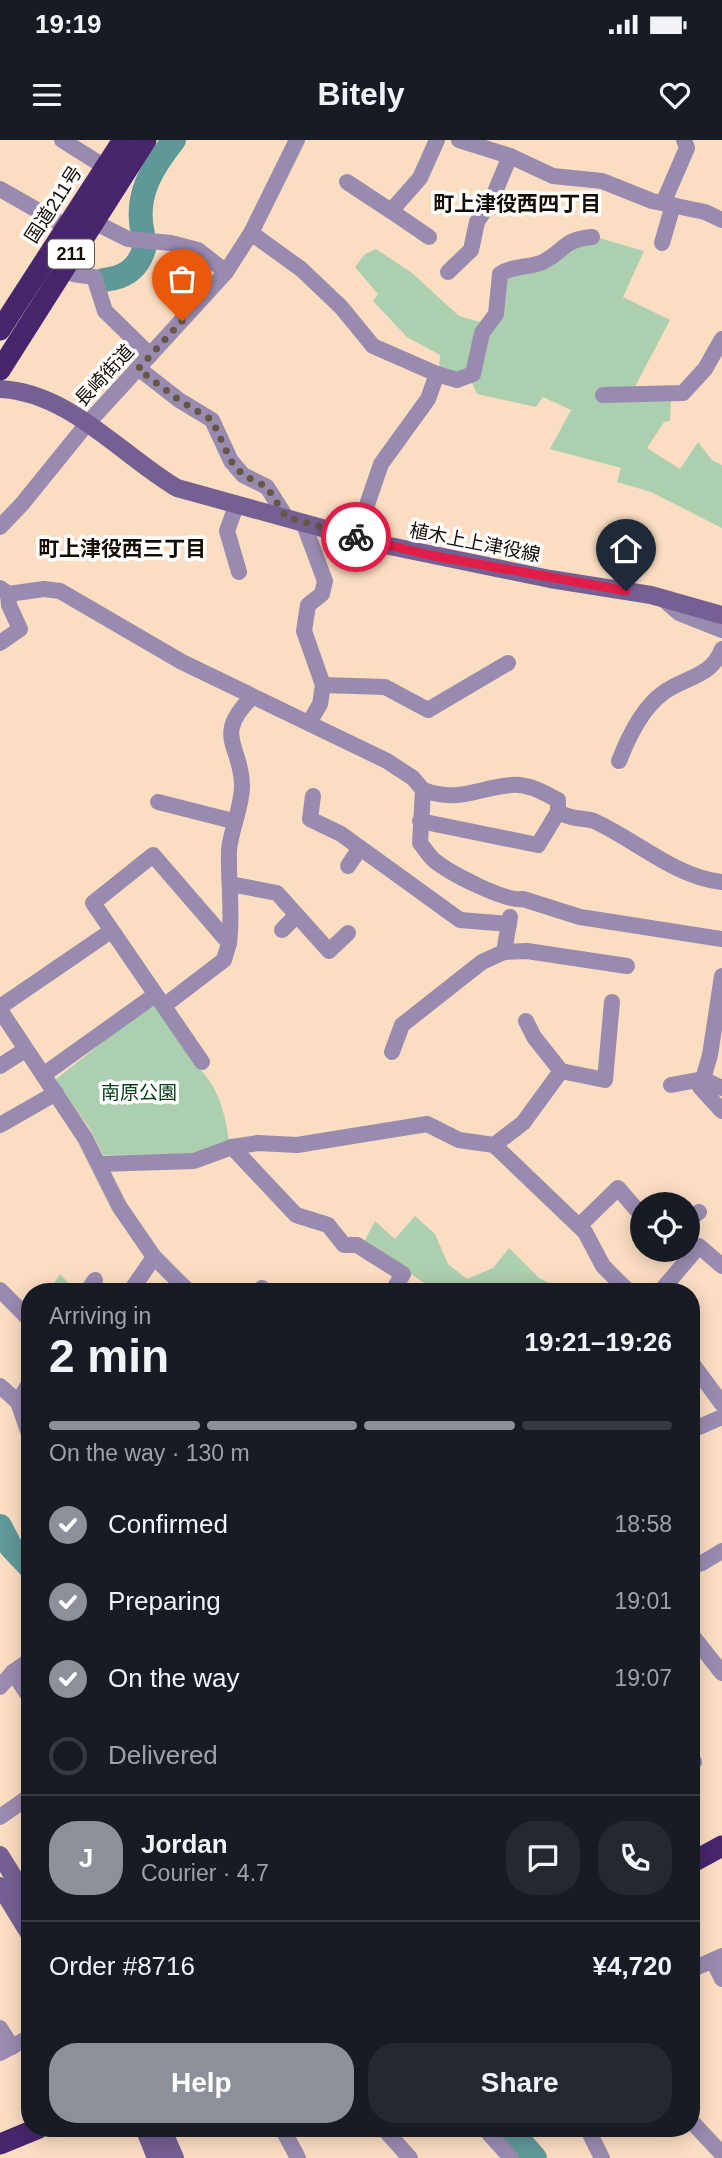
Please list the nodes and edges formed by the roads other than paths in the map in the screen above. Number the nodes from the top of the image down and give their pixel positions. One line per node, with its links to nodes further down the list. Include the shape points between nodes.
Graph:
1 (62, 140): 9 (street)
2 (123, 140): 9 (highway, 国道211号 / 211)
3 (146, 140): 9 (highway, 国道211号 / 211)
4 (298, 140): 17 (street, 長崎街道)
5 (437, 140): 13 (street, via 420,178)
6 (459, 140): 8 (street)
7 (684, 140): 12 (street, via 687,148)
8 (510, 156): 12 (street, via 553,176 602,181); 23 (street, via 477,222 471,250)
9 (112, 172): 15 (highway, 国道211号 / 211); 16 (highway, 国道211号 / 211)
10 (347, 182): 13 (street)
11 (0, 189): 16 (street)
12 (669, 203): 14 (street); 20 (street)
13 (391, 211): 18 (street)
14 (722, 220)
15 (92, 221): 21 (highway, 国道211号 / 211); 22 (street, via 128,239 198,250)
16 (65, 226): 24 (highway, 国道211号 / 211)
17 (251, 233): 22 (street, 長崎街道); 29 (street, via 301,269 373,346)
18 (429, 237)
19 (592, 237): 29 (street, via 572,239 542,262 500,274 495,314 482,333 473,374 457,380)
20 (662, 243)
21 (62, 268): 26 (street, via 94,276 105,311); 28 (highway, 国道211号 / 211)
22 (226, 272): 26 (street, 長崎街道)
23 (448, 272)
24 (0, 330)
25 (722, 339): 31 (street, via 705,369 683,393)
26 (150, 355): 27 (street, 長崎街道)
27 (138, 369): 32 (street, 長崎街道); 34 (street, via 212,420 231,461 243,475 267,487)
28 (0, 370)
29 (437, 374): 36 (street, via 428,399 382,464)
30 (0, 389): 32 (main road, 植木上上津役線, via 55,402)
31 (603, 395)
32 (86, 425): 33 (main road, 植木上上津役線, via 177,488); 35 (street, 長崎街道)
33 (236, 506): 34 (main road, 植木上上津役線); 37 (street, via 227,531)
34 (295, 519): 36 (main road, 植木上上津役線); 45 (street, via 325,581 322,594 308,605 304,631)
35 (0, 527)
36 (356, 537): 39 (main road, 植木上上津役線, via 429,555)
37 (239, 572)
38 (4, 591): 42 (street, via 20,629); 46 (street, via 60,591)
39 (661, 597): 40 (main road, 植木上上津役線); 41 (street, via 679,613)
40 (722, 615)
41 (722, 630)
42 (0, 643)
43 (722, 649): 48 (street, via 709,669 662,693 630,733)
44 (508, 663): 45 (street, via 428,710 385,687)
45 (323, 685): 47 (street, via 320,704)
46 (252, 697): 47 (street); 53 (street, via 239,710 232,728 230,744 243,788)
47 (309, 723): 49 (street, via 387,761)
48 (619, 761)
49 (423, 790): 52 (street, via 456,797 513,784 558,800); 54 (street)
50 (313, 796): 55 (street, via 310,819)
51 (158, 802): 53 (street)
52 (558, 812): 54 (street, via 538,845); 57 (street, via 574,820 592,820 632,845)
53 (233, 821): 58 (street)
54 (420, 821): 59 (street, via 420,843 435,861)
55 (360, 848): 56 (street); 61 (street, via 460,920)
56 (348, 866)
57 (722, 883)
58 (230, 884): 60 (street, via 277,893); 66 (street, via 233,916)
59 (513, 900): 61 (street); 65 (street, via 580,917)
60 (295, 916): 62 (street); 64 (street, via 329,951)
61 (509, 924): 67 (street)
62 (282, 930)
63 (111, 931): 66 (street, via 93,903 153,855); 70 (street); 72 (street)
64 (348, 933)
65 (722, 939)
66 (229, 943): 70 (street, via 224,960)
67 (504, 952): 68 (street, via 527,951); 75 (street, via 482,962 402,1025)
68 (627, 966)
69 (722, 976): 80 (street)
70 (160, 1000): 76 (street); 79 (street)
71 (612, 1002): 78 (street, via 611,1084)
72 (0, 1009): 74 (street)
73 (526, 1021): 78 (street)
74 (25, 1050): 77 (street); 79 (street)
75 (392, 1052)
76 (202, 1062)
77 (0, 1066)
78 (561, 1071): 86 (street, via 523,1123)
79 (43, 1076): 83 (street)
80 (703, 1079): 81 (street); 82 (street); 84 (street, via 699,1087)
81 (671, 1084)
82 (722, 1088)
83 (56, 1093): 85 (street); 88 (street)
84 (722, 1111)
85 (0, 1125)
86 (494, 1145): 87 (street, via 459,1140 427,1124 297,1144); 90 (street)
87 (232, 1147): 88 (street, via 194,1161); 95 (street, via 296,1215 328,1224 344,1245 357,1245 403,1274)
88 (99, 1164): 91 (street, via 119,1206)
89 (630, 1202): 90 (street, via 618,1188)
90 (579, 1226): 96 (street, via 603,1266)
91 (154, 1257): 93 (street); 94 (street)
92 (722, 1266): 97 (street, via 699,1246)
93 (136, 1283)
94 (180, 1283)
95 (397, 1283)
96 (620, 1283)
97 (668, 1283)
98 (0, 1290): 99 (street)
99 (21, 1311)
100 (700, 1375): 104 (street)
101 (0, 1386): 103 (street)
102 (21, 1397): 103 (street)
103 (18, 1402): 105 (street)
104 (722, 1404)
105 (21, 1411)
106 (722, 1417): 107 (street)
107 (700, 1427)
108 (722, 1551): 109 (street)
109 (700, 1564)
110 (700, 1645): 113 (street)
111 (21, 1667): 112 (street)
112 (13, 1672): 114 (street); 115 (street)
113 (722, 1673)
114 (21, 1685)
115 (0, 1687)
116 (21, 1802): 117 (street)
117 (0, 1816)
118 (722, 1846): 120 (highway)
119 (0, 1855): 122 (main road)
120 (700, 1858)
121 (0, 1886): 123 (main road)
122 (21, 1889)
123 (21, 1920)
124 (718, 1958): 125 (street); 126 (street)
125 (700, 1966)
126 (722, 1979)
127 (0, 2028): 128 (street)
128 (6, 2050)
129 (700, 2131): 138 (street)
130 (21, 2135): 137 (highway)
131 (148, 2137): 139 (main road)
132 (166, 2137): 140 (main road)
133 (290, 2137): 141 (street)
134 (391, 2137): 142 (street)
135 (492, 2137): 143 (street)
136 (592, 2137): 144 (street)
137 (0, 2144)
138 (722, 2154)
139 (156, 2158)
140 (175, 2158)
141 (298, 2158)
142 (410, 2158)
143 (511, 2158)
144 (602, 2158)

